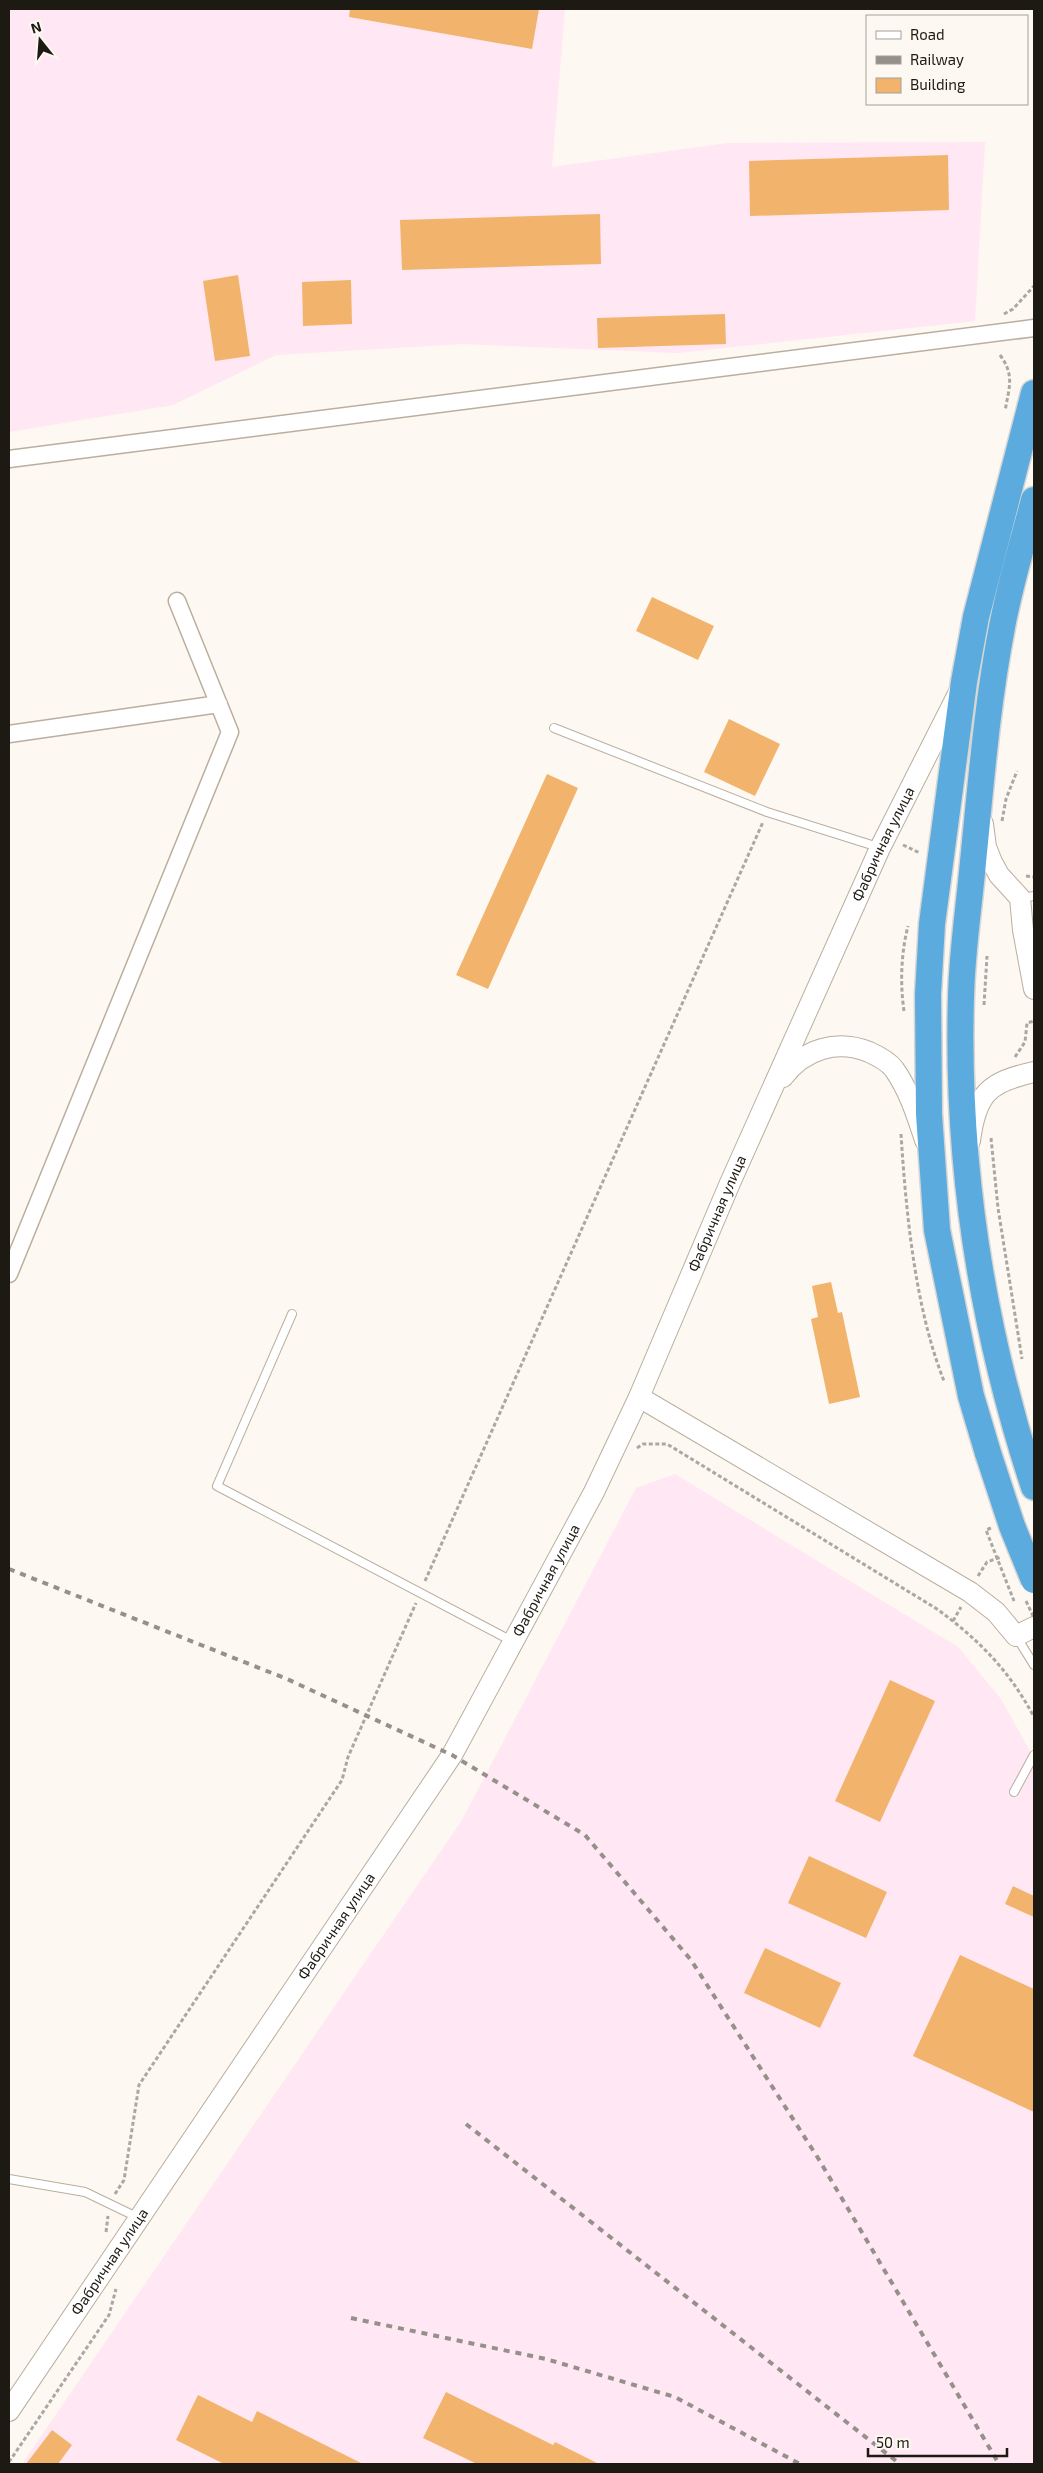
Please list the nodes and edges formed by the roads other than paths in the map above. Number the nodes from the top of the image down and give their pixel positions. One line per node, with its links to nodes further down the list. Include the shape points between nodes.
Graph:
1 (1034, 328): 3 (street)
2 (1034, 394): 6 (highway, via 976,617)
3 (9, 460)
4 (1034, 500): 10 (highway, via 1002,624)
5 (177, 601): 7 (street)
6 (964, 682): 11 (street, Фабричная улица, via 900,804); 16 (highway, via 932,924 927,1065)
7 (219, 704): 9 (street); 18 (street, via 230,732)
8 (554, 728): 11 (lane, via 767,812)
9 (9, 734)
10 (979, 798): 12 (street, via 989,854 999,875); 17 (highway, via 961,995 960,1064)
11 (888, 845): 15 (street, Фабричная улица)
12 (1027, 897): 13 (street, via 1023,930)
13 (1034, 989)
14 (1034, 1072): 17 (street, via 1002,1080 983,1096 970,1134)
15 (770, 1094): 16 (street, via 791,1067 806,1055 844,1045 861,1049 893,1067 907,1093); 20 (street, Фабричная улица)
16 (931, 1157): 22 (highway, bridge, via 937,1230 971,1396 1012,1526)
17 (966, 1173): 21 (highway, via 975,1249 989,1324 1004,1388)
18 (9, 1274)
19 (292, 1314): 24 (lane, via 216,1486)
20 (639, 1398): 23 (street, via 970,1592); 24 (street, Фабричная улица, via 594,1492)
21 (1034, 1487)
22 (1034, 1580)
23 (1025, 1631): 25 (lane)
24 (513, 1642): 29 (street, Фабричная улица, via 452,1755)
25 (1034, 1665)
26 (1034, 1755): 27 (lane)
27 (1014, 1792)
28 (9, 2179): 29 (lane, via 85,2192)
29 (139, 2218): 30 (street, Фабричная улица)
30 (9, 2411)

